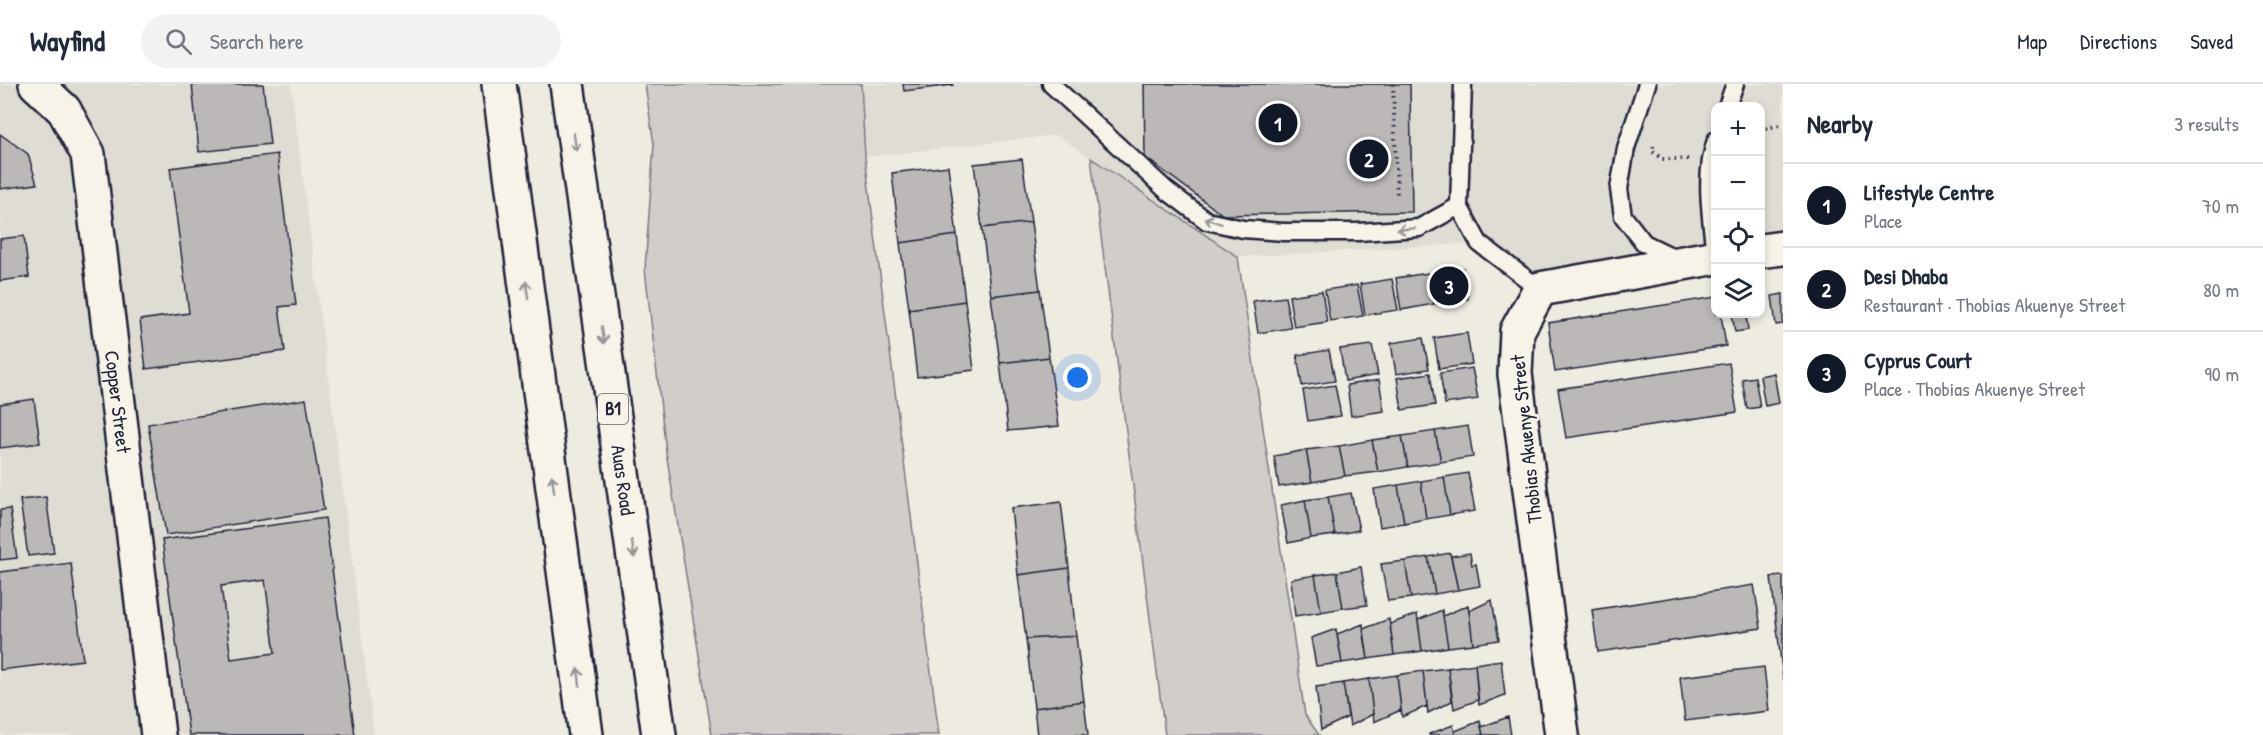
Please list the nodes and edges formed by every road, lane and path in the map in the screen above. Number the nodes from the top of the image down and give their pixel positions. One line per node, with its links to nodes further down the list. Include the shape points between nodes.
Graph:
1 (36, 84): 23 (main road, Copper Street, via 64,110 88,154)
2 (499, 84): 24 (main road, one-way to 2)
3 (567, 84): 25 (main road, Auas Road / B1, one-way to 25)
4 (1051, 84): 16 (lane, one-way to 4, via 1419,228 1378,231 1284,232 1243,229 1207,220 1166,190)
5 (1394, 84): 15 (path)
6 (1463, 84): 16 (lane)
7 (1647, 84): 21 (lane, via 1626,148 1619,189 1623,216 1644,243)
8 (1735, 84): 9 (lane)
9 (1728, 102)
10 (1783, 124): 11 (path)
11 (1765, 129)
12 (1653, 141): 14 (path, via 1653,152 1662,159)
13 (1711, 156): 14 (lane)
14 (1710, 159): 17 (lane)
15 (1396, 195)
16 (1459, 206): 22 (lane, via 1479,243)
17 (1711, 210)
18 (1783, 248): 19 (main road)
19 (1765, 250)
20 (1711, 258): 21 (main road)
21 (1684, 262): 22 (main road)
22 (1540, 289): 26 (main road, Thobias Akuenye Street, via 1517,331 1515,374)
23 (158, 735)
24 (586, 735)
25 (659, 735)
26 (1562, 735)

